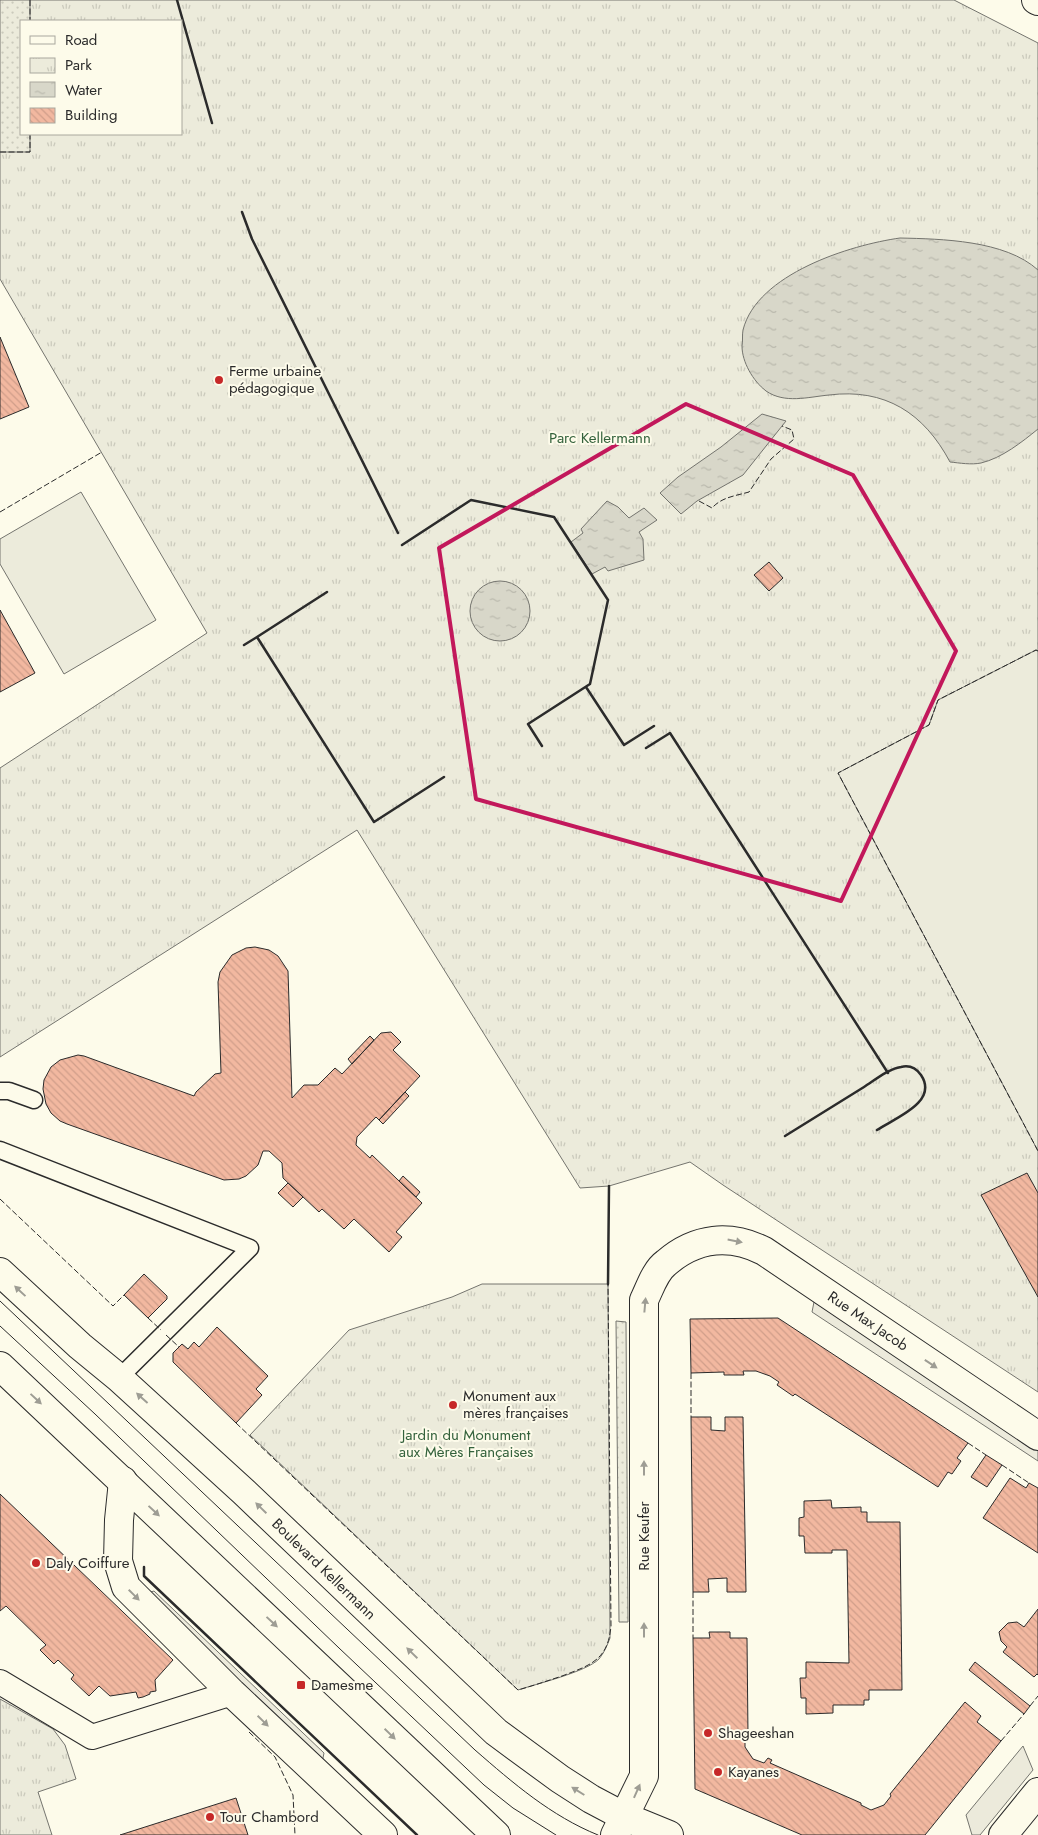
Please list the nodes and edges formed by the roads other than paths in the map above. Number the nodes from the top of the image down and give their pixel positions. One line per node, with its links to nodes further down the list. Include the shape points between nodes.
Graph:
1 (0, 1091): 2 (lane)
2 (34, 1100)
3 (0, 1150): 7 (lane, via 250,1248)
4 (688, 1249): 8 (main road, Rue Max Jacob, one-way to 8, via 706,1241 726,1239 764,1251); 14 (main road, Rue Keufer, one-way to 4, via 644,1776 644,1300 665,1263)
5 (0, 1272): 7 (main road, Boulevard Kellermann, one-way to 5)
6 (0, 1366): 9 (main road, one-way to 9)
7 (119, 1378): 14 (main road, Boulevard Kellermann, one-way to 7, via 496,1732)
8 (1038, 1436)
9 (123, 1481): 11 (main road, one-way to 11, via 118,1520 118,1561 126,1587); 16 (main road, one-way to 16)
10 (0, 1682): 11 (street, via 92,1737)
11 (232, 1692): 13 (main road, one-way to 13)
12 (1038, 1792): 18 (main road)
13 (357, 1824): 15 (main road)
14 (620, 1826): 17 (main road, Boulevard Kellermann)
15 (383, 1835)
16 (496, 1835)
17 (669, 1835)
18 (1004, 1835)

